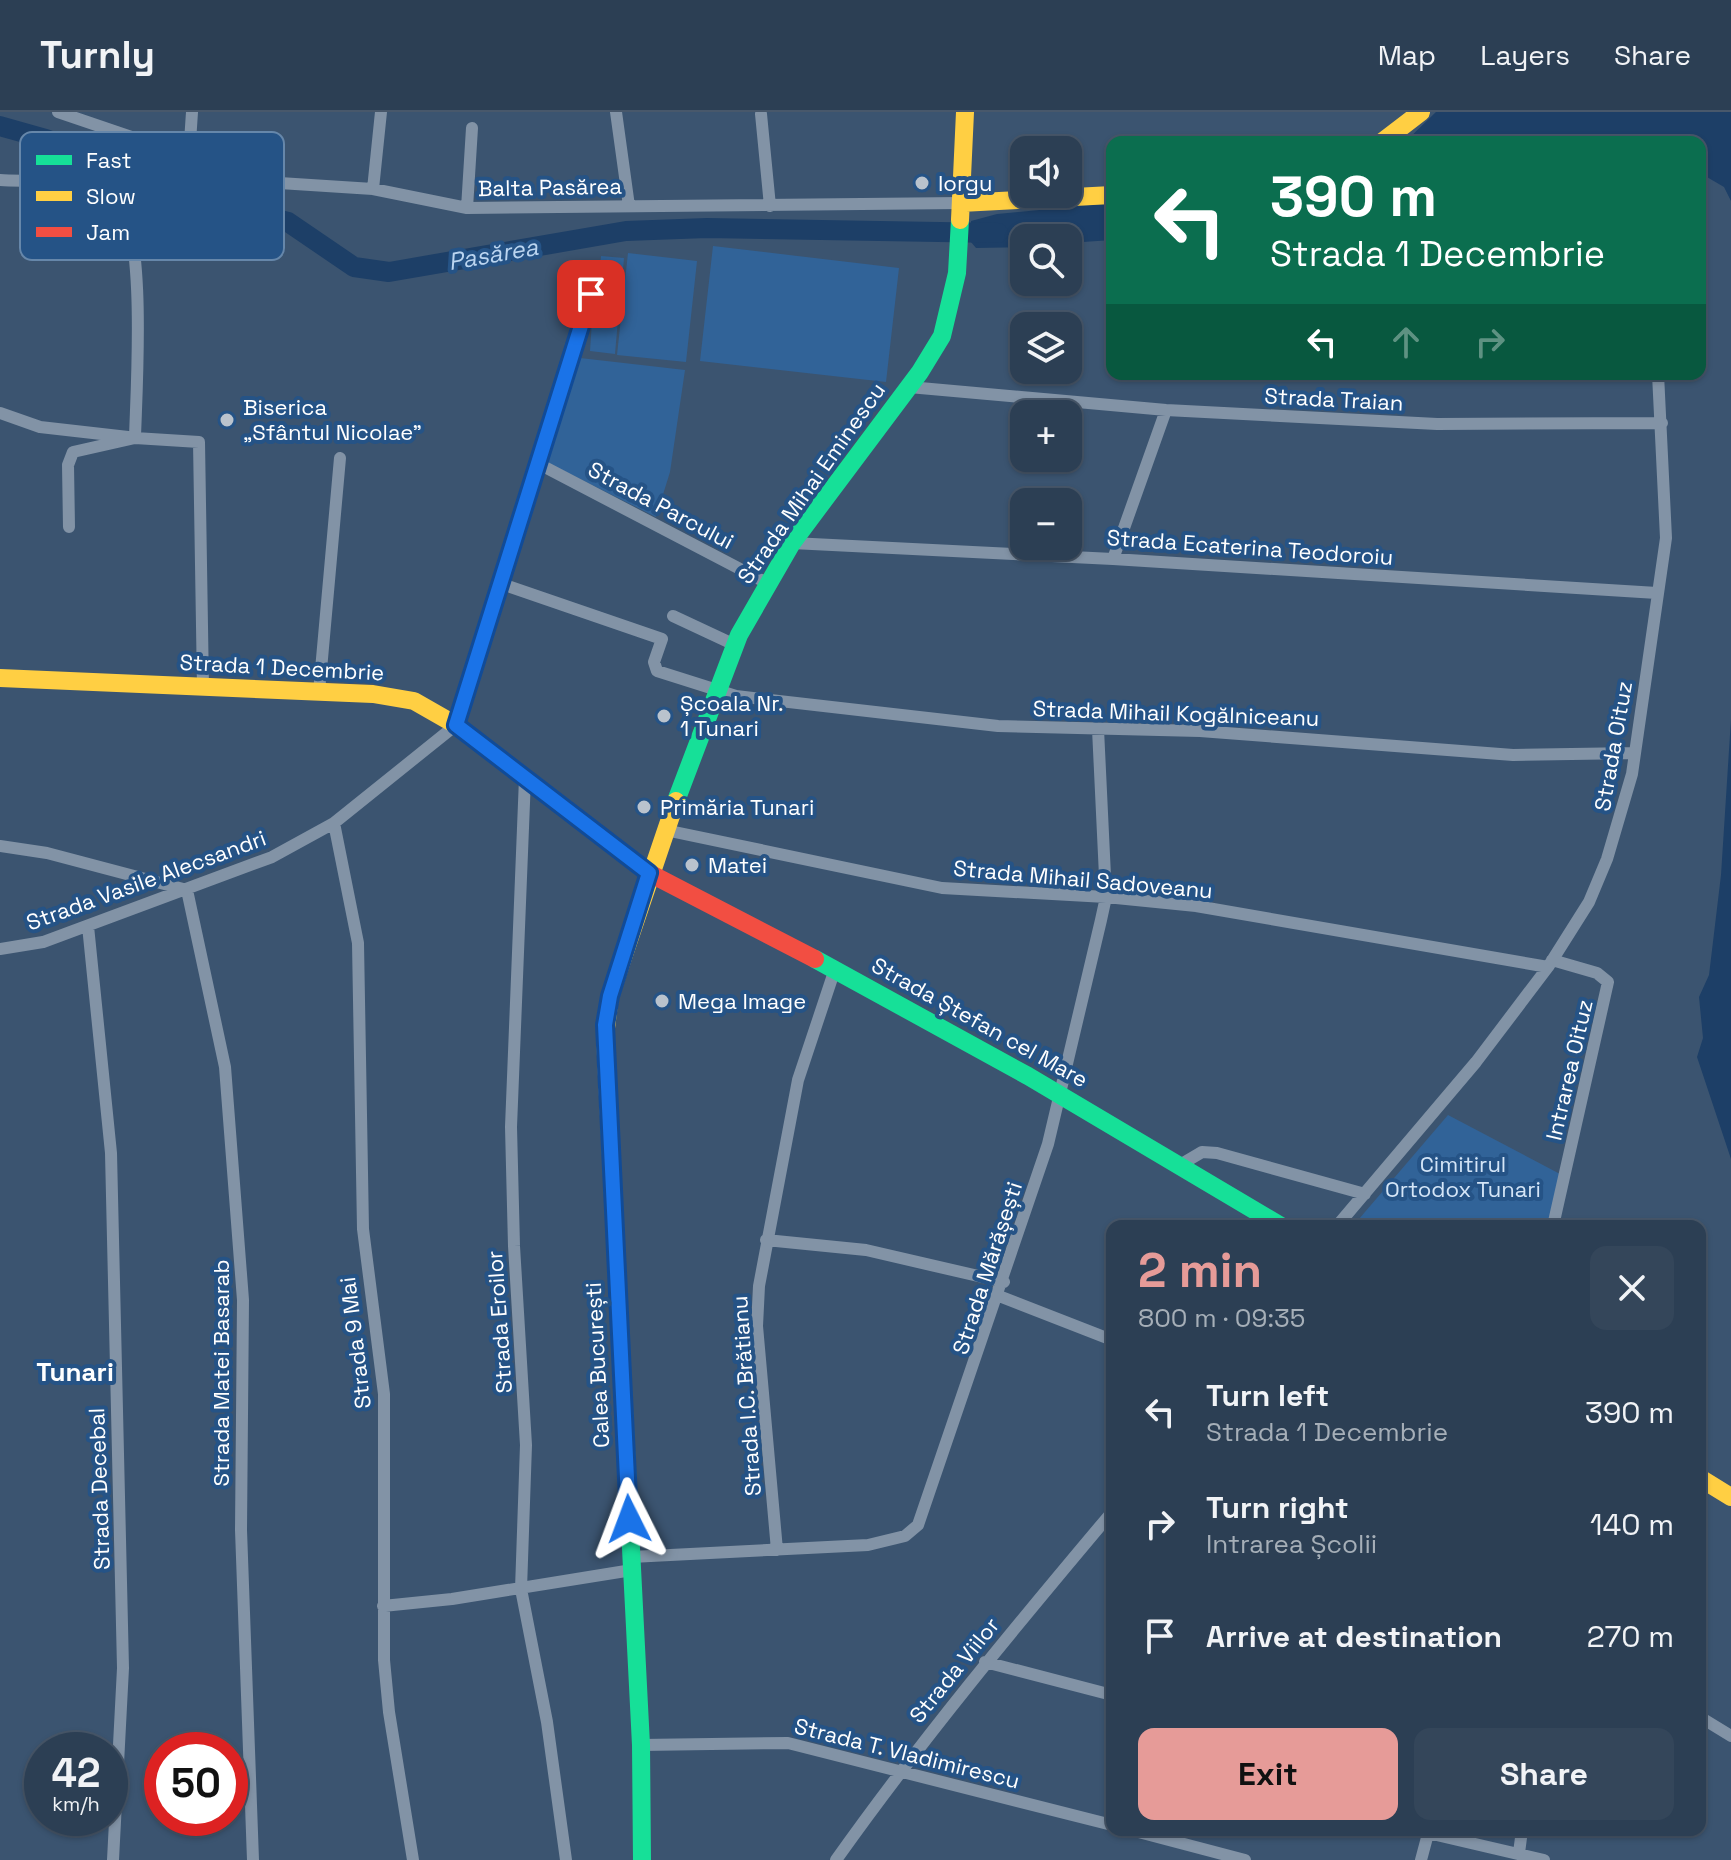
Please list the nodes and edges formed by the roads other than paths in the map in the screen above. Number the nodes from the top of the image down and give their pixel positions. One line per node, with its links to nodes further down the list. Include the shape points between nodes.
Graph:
1 (58, 112): 9 (street, Balta Pasărea)
2 (192, 112): 10 (street)
3 (381, 112): 15 (street)
4 (616, 112): 17 (street)
5 (965, 112): 20 (main road, Strada Mihai Eminescu)
6 (1421, 112): 11 (main road)
7 (761, 114): 18 (street)
8 (472, 128): 19 (street)
9 (116, 132)
10 (191, 132)
11 (1390, 136)
12 (0, 180): 13 (street)
13 (20, 182)
14 (284, 183): 15 (street, Balta Pasărea)
15 (373, 189): 19 (street, Balta Pasărea)
16 (1106, 196): 20 (main road)
17 (629, 206): 18 (street, Balta Pasărea); 19 (street, Balta Pasărea)
18 (770, 206): 20 (street, Balta Pasărea)
19 (467, 208)
20 (960, 209): 24 (main road, Strada Mihai Eminescu, via 956,287 945,327)
21 (134, 260): 28 (street)
22 (591, 294): 30 (street)
23 (1658, 380): 27 (street, Strada Oituz)
24 (909, 387): 25 (street, Strada Traian); 32 (main road, Strada Mihai Eminescu)
25 (1166, 410): 27 (street, Strada Traian, via 1493,426); 33 (street)
26 (0, 413): 28 (street, via 40,427)
27 (1662, 423): 36 (street, Strada Oituz, via 1666,538)
28 (135, 438): 31 (street, via 73,452 68,465); 40 (street, via 201,444)
29 (340, 458): 41 (street)
30 (537, 463): 34 (street); 35 (street, Strada Parcului)
31 (69, 527)
32 (792, 543): 33 (street, Strada Ecaterina Teodoroiu); 35 (main road, Strada Mihai Eminescu)
33 (1113, 559): 36 (street, Strada Ecaterina Teodoroiu)
34 (499, 583): 42 (street, Strada Mihail Kogălniceanu, via 662,639 654,668); 43 (street)
35 (767, 583): 38 (main road, Strada Mihai Eminescu)
36 (1657, 593): 45 (street, Strada Oituz)
37 (673, 616): 38 (street)
38 (735, 645): 42 (main road, Strada Mihai Eminescu)
39 (0, 678): 40 (main road, Strada 1 Decembrie)
40 (203, 687): 41 (main road, Strada 1 Decembrie)
41 (319, 692): 43 (main road, Strada 1 Decembrie, via 395,696)
42 (716, 692): 44 (street, Strada Mihail Kogălniceanu, via 956,723); 48 (main road, Strada Mihai Eminescu)
43 (456, 725): 46 (main road, Strada 1 Decembrie); 47 (street, Strada Vasile Alecsandri)
44 (1098, 729): 45 (street, Strada Mihail Kogălniceanu, via 1200,731 1513,755); 52 (street, Strada Mărășești)
45 (1635, 753): 55 (street, Strada Oituz, via 1607,859 1589,902)
46 (525, 778): 50 (main road, Strada 1 Decembrie); 72 (street, Strada Eroilor, via 511,1127 526,1445)
47 (334, 823): 51 (street, Strada Vasile Alecsandri, via 272,857); 73 (street, Strada 9 Mai, via 358,943 363,1229 384,1394)
48 (665, 830): 50 (main road, Strada Mihai Eminescu); 52 (street, Strada Mihail Sadoveanu, via 942,888)
49 (0, 846): 51 (street)
50 (649, 873): 56 (main road, Strada Ștefan cel Mare); 71 (main road, Calea București, via 605,1025)
51 (187, 890): 53 (street, Strada Vasile Alecsandri); 87 (street, Strada Matei Basarab, via 225,1067 242,1285 241,1530)
52 (1106, 897): 55 (street, Strada Mihail Sadoveanu); 57 (street, Strada Mărășești)
53 (88, 926): 54 (street, Strada Vasile Alecsandri, via 43,942); 86 (street, Strada Decebal, via 111,1153 123,1640)
54 (0, 949)
55 (1550, 963): 59 (street, Strada Oituz, via 1476,1062); 62 (street, Intrarea Oituz, via 1597,973 1608,982)
56 (835, 969): 57 (main road, Strada Ștefan cel Mare); 63 (street, Strada I.C. Brătianu, via 798,1080)
57 (1060, 1094): 58 (main road, Strada Ștefan cel Mare); 64 (street, Strada Mărășești)
58 (1180, 1165): 59 (street, via 1202,1152 1217,1153); 60 (main road, Strada Ștefan cel Mare)
59 (1365, 1194): 61 (street, Strada Oituz)
60 (1271, 1220)
61 (1342, 1220)
62 (1554, 1220)
63 (766, 1240): 64 (street, via 866,1250); 70 (street, Strada I.C. Brătianu, via 757,1326)
64 (1004, 1282): 65 (street, Strada Mărășești)
65 (999, 1296): 66 (street); 70 (street, Strada Mărășești, via 918,1525 905,1536 868,1545)
66 (1106, 1338)
67 (1706, 1482): 68 (main road)
68 (1731, 1497)
69 (1106, 1519): 74 (street, Strada Viilor)
70 (777, 1550): 71 (street, Strada Mărășești)
71 (632, 1563): 72 (street, Strada Mărășești); 78 (main road, Calea București)
72 (521, 1589): 73 (street, Strada Mărășești); 89 (street, Strada Eroilor)
73 (383, 1606): 88 (street, Strada 9 Mai, via 389,1712)
74 (985, 1662): 75 (street); 79 (street, Strada Viilor)
75 (1106, 1693)
76 (1706, 1721): 77 (street)
77 (1731, 1736)
78 (641, 1745): 79 (street, Strada T. Vladimirescu, via 788,1743); 90 (main road, Calea București)
79 (901, 1769): 80 (street, Strada T. Vladimirescu); 91 (street, Strada Viilor)
80 (1106, 1823)
81 (1154, 1836): 92 (street)
82 (1427, 1836): 93 (street)
83 (1445, 1836): 85 (street)
84 (1521, 1836): 85 (street)
85 (1519, 1853): 94 (street)
86 (113, 1860)
87 (253, 1860)
88 (413, 1860)
89 (566, 1860)
90 (642, 1860)
91 (836, 1860)
92 (1245, 1860)
93 (1421, 1860)
94 (1544, 1860)

